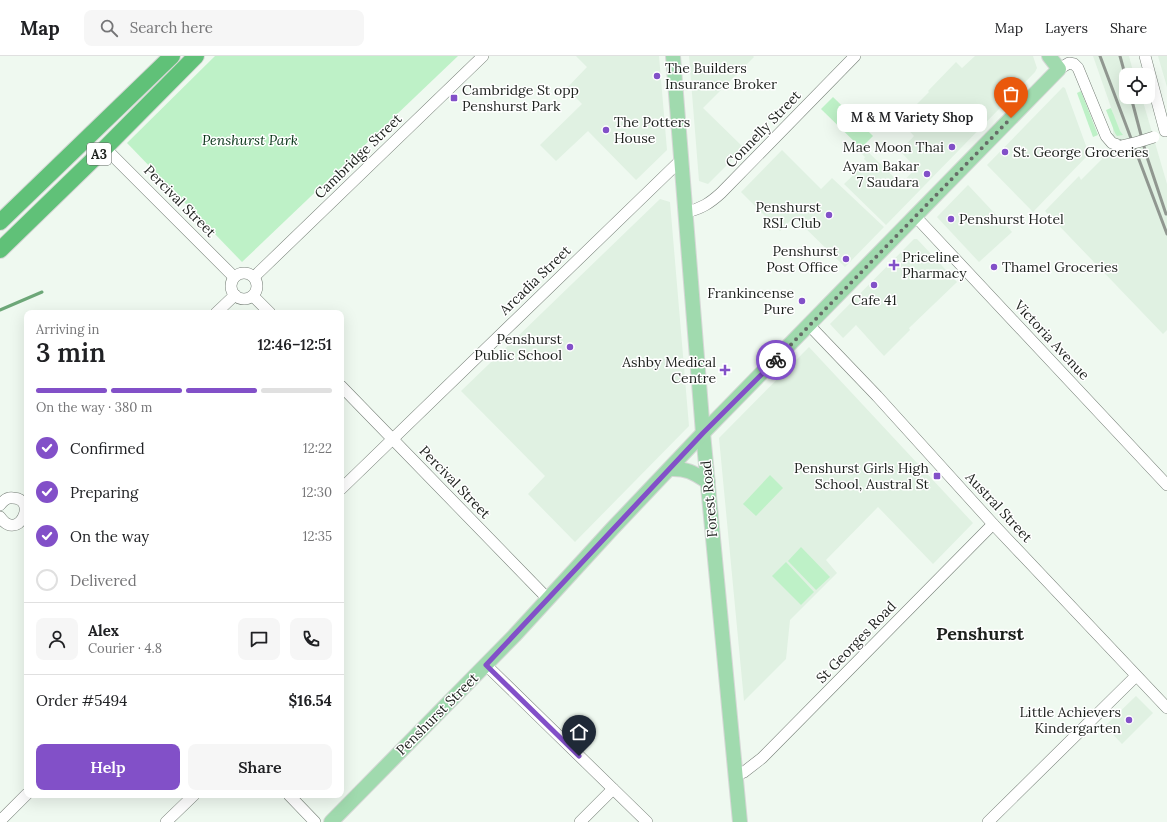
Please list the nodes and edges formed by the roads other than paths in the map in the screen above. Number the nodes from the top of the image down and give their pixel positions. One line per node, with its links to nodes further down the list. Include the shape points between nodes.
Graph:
1 (172, 56): 12 (highway, A3)
2 (196, 56): 10 (highway, A3)
3 (482, 56): 18 (street, Cambridge Street)
4 (673, 56): 11 (main road, Forest Road)
5 (855, 56): 13 (street, Connelly Street, via 721,193 702,208)
6 (1049, 56): 8 (main road)
7 (1145, 56): 9 (street)
8 (1059, 69): 9 (street, bridge, via 1068,63 1076,65 1106,136 1112,143 1121,146 1131,144 1154,137); 14 (main road, Penshurst Street)
9 (1166, 130)
10 (105, 148): 12 (highway, via 95,147 71,165); 16 (highway, A3); 17 (street, Percival Street)
11 (682, 159): 13 (main road, Forest Road); 26 (street, Arcadia Street)
12 (57, 167): 15 (highway, A3)
13 (686, 212): 25 (main road, Forest Road)
14 (915, 216): 23 (main road, Penshurst Street); 29 (street, Victoria Avenue)
15 (0, 222)
16 (0, 250)
17 (234, 277): 18 (street, via 242,273); 19 (street, via 231,288)
18 (254, 277): 20 (street, via 257,288)
19 (234, 295): 20 (street, via 242,299); 21 (street)
20 (253, 296): 22 (street)
21 (219, 310)
22 (267, 310)
23 (809, 325): 25 (main road, Penshurst Street); 35 (street, Austral Street)
24 (344, 389): 26 (street, Percival Street)
25 (703, 433): 27 (main road, Penshurst Street); 28 (main road, Forest Road)
26 (392, 439): 30 (street, Arcadia Street); 36 (street, Percival Street)
27 (670, 469): 28 (main road, via 690,471); 36 (main road, Penshurst Street)
28 (708, 482): 40 (main road, Forest Road)
29 (1167, 484)
30 (344, 486)
31 (24, 499): 32 (street, via 6,499)
32 (1, 502)
33 (1, 520): 34 (street, via 10,524)
34 (24, 524)
35 (993, 524): 38 (street, Austral Street); 40 (street, St Georges Road, via 762,758)
36 (548, 599): 37 (main road, Penshurst Street)
37 (486, 665): 41 (street); 49 (main road, Penshurst Street)
38 (1136, 676): 39 (street, Austral Street); 52 (street)
39 (1167, 708)
40 (735, 776): 46 (main road, Forest Road)
41 (613, 789): 50 (street); 51 (street)
42 (24, 797): 45 (street)
43 (191, 798): 47 (street)
44 (292, 798): 48 (street)
45 (0, 821)
46 (739, 821)
47 (166, 822)
48 (315, 822)
49 (331, 822)
50 (580, 822)
51 (647, 822)
52 (988, 822)

